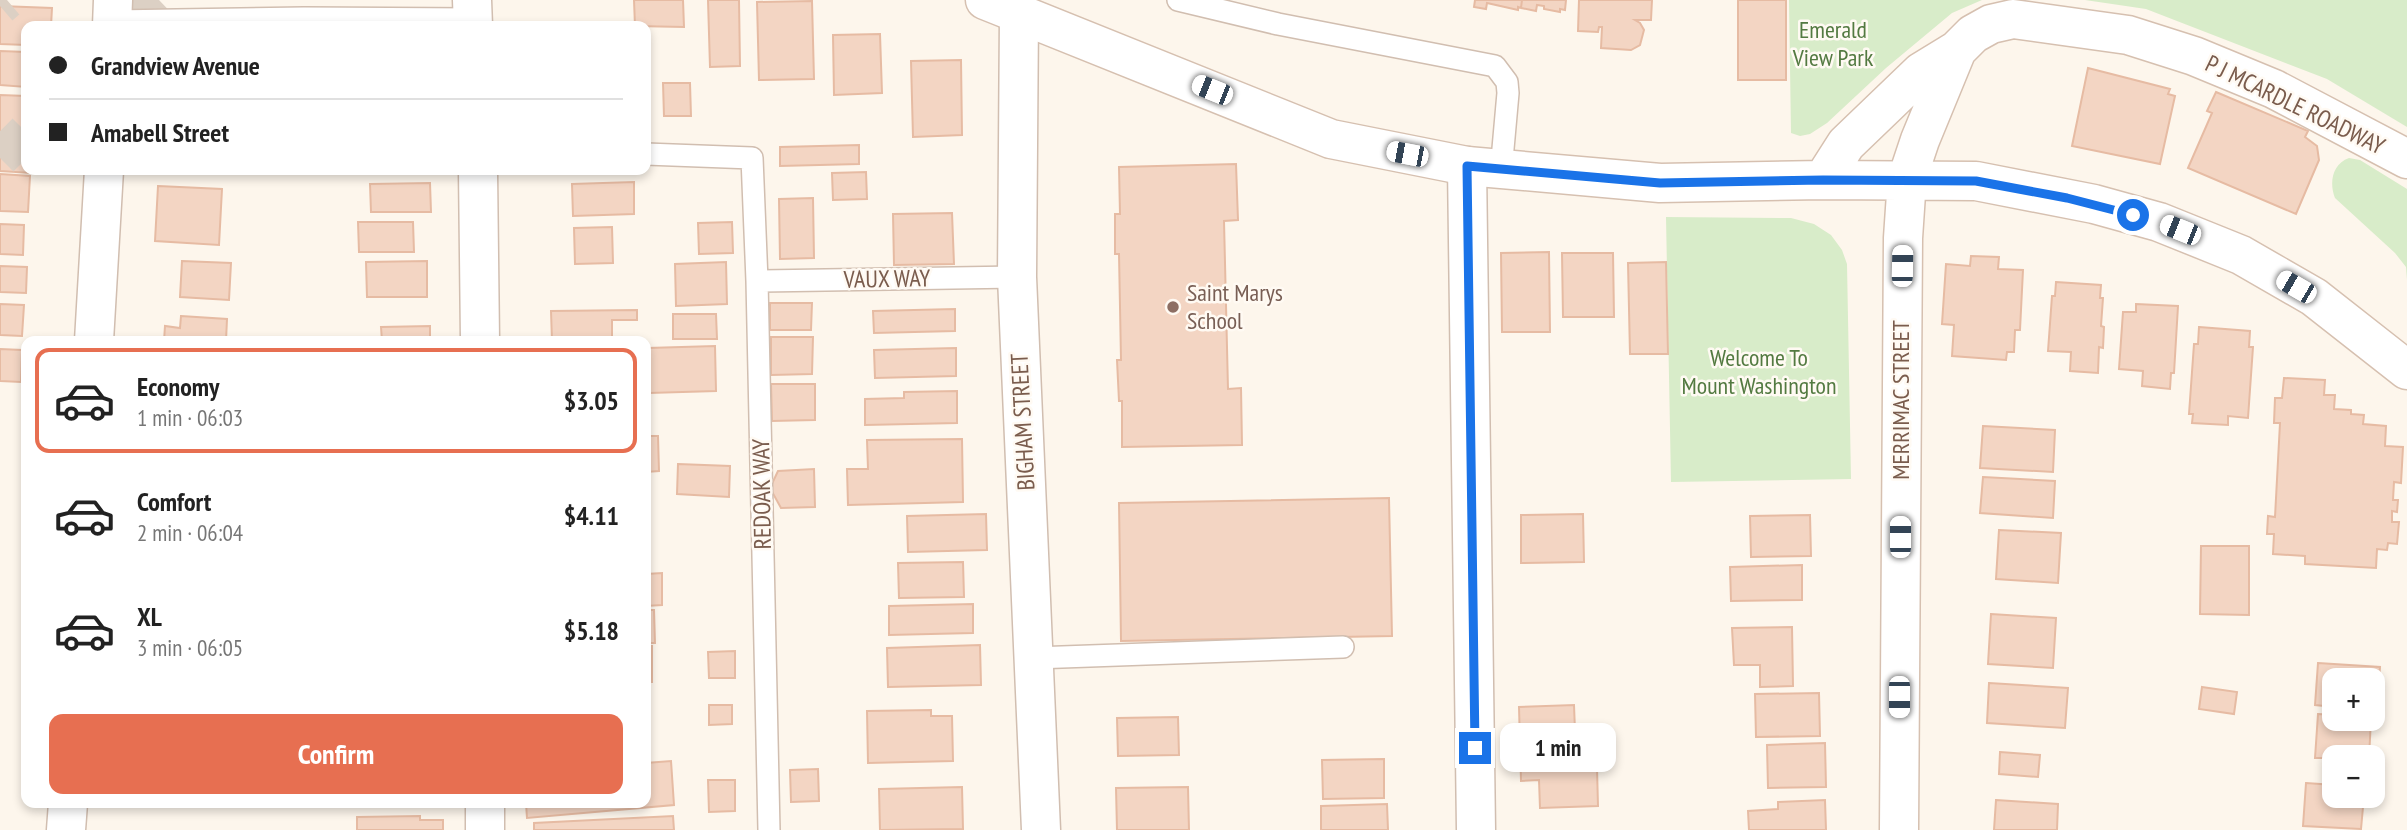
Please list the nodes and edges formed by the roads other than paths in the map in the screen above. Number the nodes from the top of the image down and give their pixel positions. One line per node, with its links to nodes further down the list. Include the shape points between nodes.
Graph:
1 (1178, 0): 8 (lane, via 1495,66 1507,82 1508,93)
2 (1002, 7): 8 (street, via 1331,139); 13 (street, BIGHAM STREET)
3 (473, 15): 4 (lane)
4 (113, 16)
5 (1957, 50): 7 (street, P J MCARDLE ROADWAY, via 1991,24 2013,19 2128,34 2274,89); 11 (street, P J MCARDLE ROADWAY); 12 (street, via 1921,72 1846,144)
6 (651, 154): 14 (lane, REDOAK WAY, via 752,158)
7 (2407, 159)
8 (1484, 168): 12 (street, via 1660,183); 26 (street)
9 (104, 175): 15 (street)
10 (478, 175): 16 (street)
11 (1907, 179): 12 (street); 17 (street, via 1976,181 2159,222 2241,255 2315,297); 27 (street, MERRIMAC STREET, via 1902,266)
12 (1823, 180)
13 (1017, 278): 14 (lane, VAUX WAY); 19 (street, BIGHAM STREET)
14 (757, 281): 24 (lane, REDOAK WAY)
15 (94, 336)
16 (480, 336)
17 (2407, 370)
18 (1343, 647): 19 (lane)
19 (1034, 658): 25 (street, BIGHAM STREET)
20 (68, 808): 22 (street)
21 (485, 808): 23 (street)
22 (66, 830)
23 (485, 830)
24 (769, 830)
25 (1041, 830)
26 (1476, 830)
27 (1899, 830)

